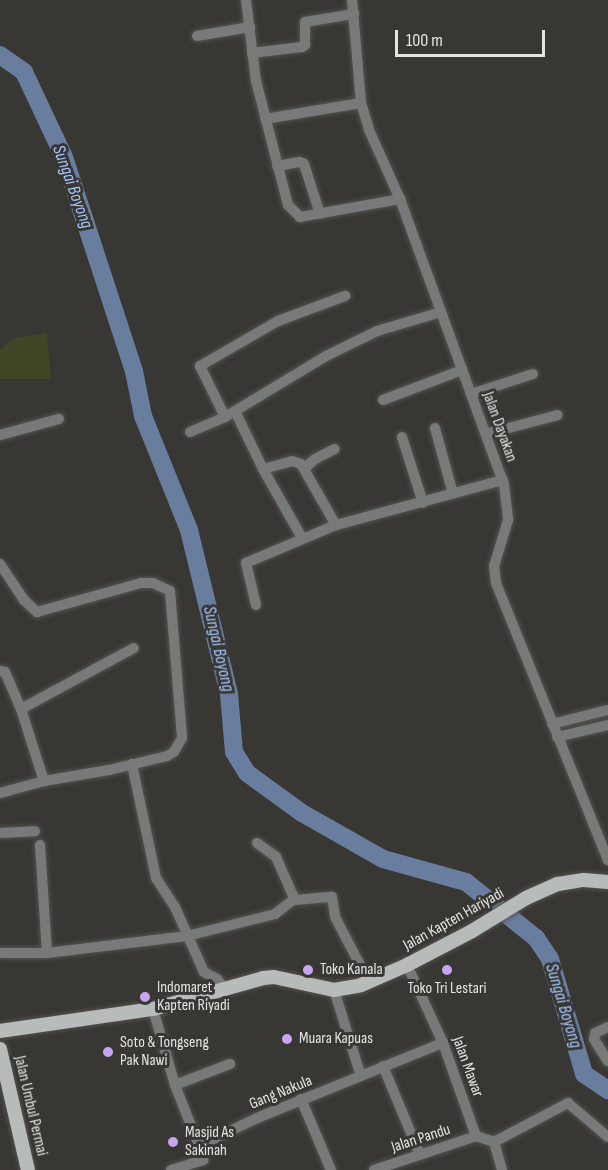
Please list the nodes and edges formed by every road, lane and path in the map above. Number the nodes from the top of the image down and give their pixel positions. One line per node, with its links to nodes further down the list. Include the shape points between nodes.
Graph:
1 (246, 0): 4 (street)
2 (351, 0): 3 (street, Jalan Dayakan)
3 (354, 14): 6 (street, via 304,22 302,47); 7 (street, Jalan Dayakan)
4 (250, 27): 5 (street); 6 (street)
5 (197, 36)
6 (252, 53): 8 (street)
7 (361, 103): 8 (street); 10 (street, Jalan Dayakan, via 371,136)
8 (265, 119): 9 (street)
9 (277, 166): 11 (street, via 283,195 295,214); 11 (street, via 304,164)
10 (400, 200): 11 (street); 13 (street, Jalan Dayakan)
11 (320, 214)
12 (345, 296): 18 (street, via 278,321 200,366)
13 (441, 312): 14 (street, Jalan Dayakan); 18 (street, via 378,331 326,356)
14 (462, 370): 16 (street, Jalan Dayakan); 17 (street)
15 (533, 374): 16 (street)
16 (471, 394): 23 (street, Jalan Dayakan)
17 (383, 400)
18 (230, 414): 22 (street); 28 (street)
19 (558, 415): 23 (street)
20 (60, 419): 24 (street)
21 (435, 428): 30 (street)
22 (190, 432)
23 (486, 434): 29 (street, Jalan Dayakan)
24 (0, 435)
25 (402, 437): 31 (street)
26 (335, 449): 27 (street)
27 (305, 468): 28 (street, via 296,461); 32 (street)
28 (262, 469): 33 (street)
29 (503, 480): 30 (street); 40 (street, Jalan Dayakan, via 508,520 494,574)
30 (453, 494): 31 (street)
31 (423, 503): 32 (street)
32 (336, 525): 33 (street)
33 (302, 538): 35 (street, via 246,563)
34 (0, 564): 43 (street, via 37,612 141,583 153,583 170,591 182,738 174,752)
35 (256, 604)
36 (134, 648): 38 (street)
37 (0, 671): 38 (street, via 5,672)
38 (21, 709): 44 (street)
39 (608, 710): 40 (street)
40 (552, 724): 42 (street, Jalan Dayakan)
41 (608, 725): 42 (street)
42 (557, 737): 50 (street, Jalan Dayakan)
43 (132, 764): 44 (street); 53 (street, via 156,878 170,897)
44 (44, 781): 45 (street)
45 (0, 793)
46 (35, 831): 47 (street)
47 (0, 833)
48 (257, 843): 52 (street, via 276,857)
49 (40, 845): 55 (street)
50 (608, 860)
51 (608, 882): 56 (main road, Jalan Kapten Hariyadi, via 570,881 526,898)
52 (294, 899): 53 (street, via 275,914); 57 (street, via 332,897 335,917)
53 (187, 936): 55 (street); 58 (street, via 204,972)
54 (0, 953): 55 (street)
55 (47, 953)
56 (407, 965): 57 (main road, Jalan Kapten Hariyadi); 63 (street, Jalan Mawar)
57 (369, 982): 59 (main road, Jalan Kapten Hariyadi)
58 (225, 989): 59 (main road, Jalan Kapten Hariyadi, via 274,977); 60 (main road, Jalan Kapten Hariyadi)
59 (334, 990): 68 (street)
60 (153, 1009): 62 (main road, Jalan Kapten Hariyadi); 69 (street)
61 (608, 1027): 65 (street, via 595,1033 594,1039)
62 (0, 1031)
63 (443, 1043): 67 (street, Gang Nakula); 71 (street, Jalan Mawar)
64 (0, 1048): 77 (main road, Jalan Umbul Permai)
65 (608, 1061)
66 (230, 1064): 69 (street)
67 (383, 1066): 68 (street, Gang Nakula); 75 (street)
68 (361, 1076): 70 (street, Gang Nakula)
69 (175, 1085): 74 (street)
70 (302, 1099): 74 (street, Gang Nakula); 79 (street)
71 (476, 1136): 73 (street); 75 (street, Jalan Pandu)
72 (608, 1137): 73 (street, via 568,1103)
73 (494, 1142): 81 (street)
74 (199, 1146): 76 (street)
75 (420, 1155): 80 (street, Jalan Pandu)
76 (205, 1165): 78 (street)
77 (28, 1170)
78 (171, 1170)
79 (331, 1170)
80 (374, 1170)
81 (502, 1170)

